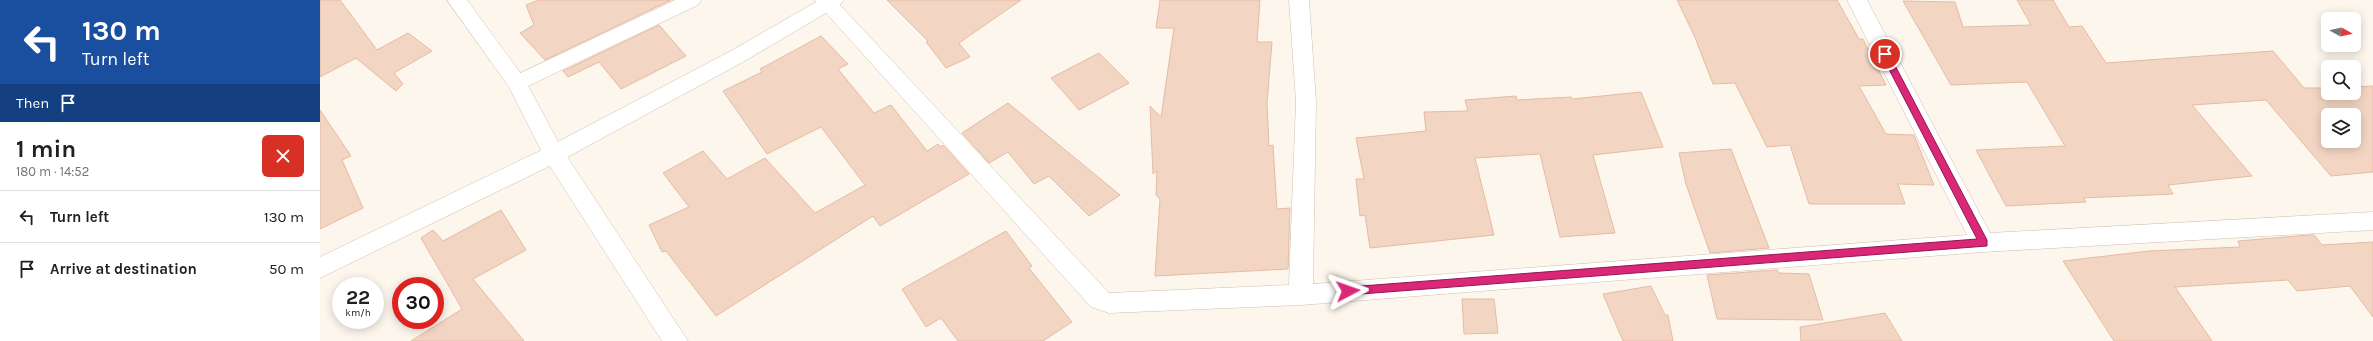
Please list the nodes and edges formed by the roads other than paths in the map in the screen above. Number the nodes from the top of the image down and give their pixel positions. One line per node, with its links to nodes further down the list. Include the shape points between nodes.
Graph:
1 (458, 0): 6 (street)
2 (691, 0): 6 (street)
3 (1299, 0): 11 (street, via 1306,102)
4 (1857, 0): 9 (street)
5 (829, 1): 7 (street, via 736,58); 11 (street, via 1100,300 1109,303)
6 (517, 83): 7 (street)
7 (554, 154): 10 (street); 12 (street)
8 (2373, 220): 9 (street)
9 (1983, 243): 11 (street)
10 (320, 268)
11 (1301, 295)
12 (676, 341)

